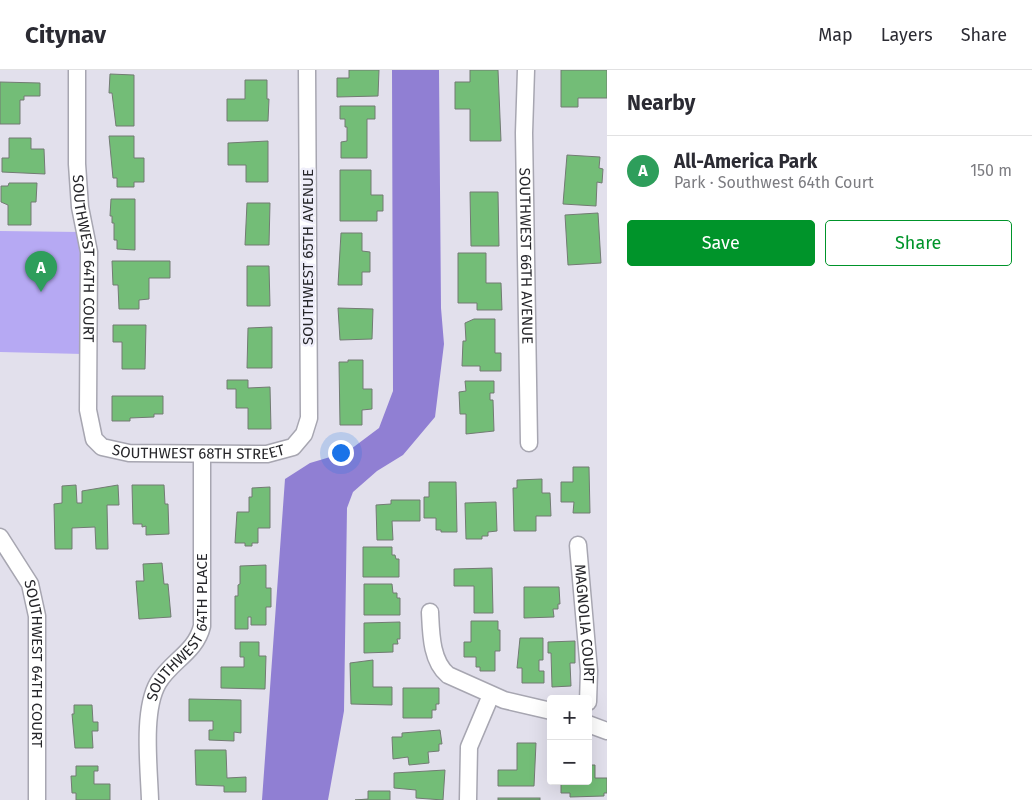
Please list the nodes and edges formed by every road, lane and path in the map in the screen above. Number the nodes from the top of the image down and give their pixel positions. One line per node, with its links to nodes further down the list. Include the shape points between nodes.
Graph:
1 (77, 70): 6 (street, SOUTHWEST 64TH COURT, via 78,179 89,252 89,421)
2 (307, 70): 4 (street, SOUTHWEST 65TH AVENUE, via 308,418)
3 (526, 70): 5 (street, SOUTHWEST 66TH AVENUE, via 524,133)
4 (298, 442): 7 (street, SOUTHWEST 68TH STREET, via 276,453)
5 (529, 443)
6 (97, 444): 7 (street, SOUTHWEST 68TH STREET, via 109,450 129,453)
7 (202, 454): 17 (street, SOUTHWEST 64TH PLACE, via 202,626 197,641 167,672 154,693 149,722)
8 (0, 537): 16 (street, SOUTHWEST 64TH COURT, via 30,584 37,616)
9 (578, 545): 12 (street, MAGNOLIA COURT)
10 (430, 612): 11 (street, via 435,653 442,670)
11 (491, 695): 13 (street); 18 (street, via 469,747)
12 (588, 695)
13 (547, 710)
14 (592, 725): 15 (street)
15 (607, 731)
16 (37, 800)
17 (150, 800)
18 (468, 800)

